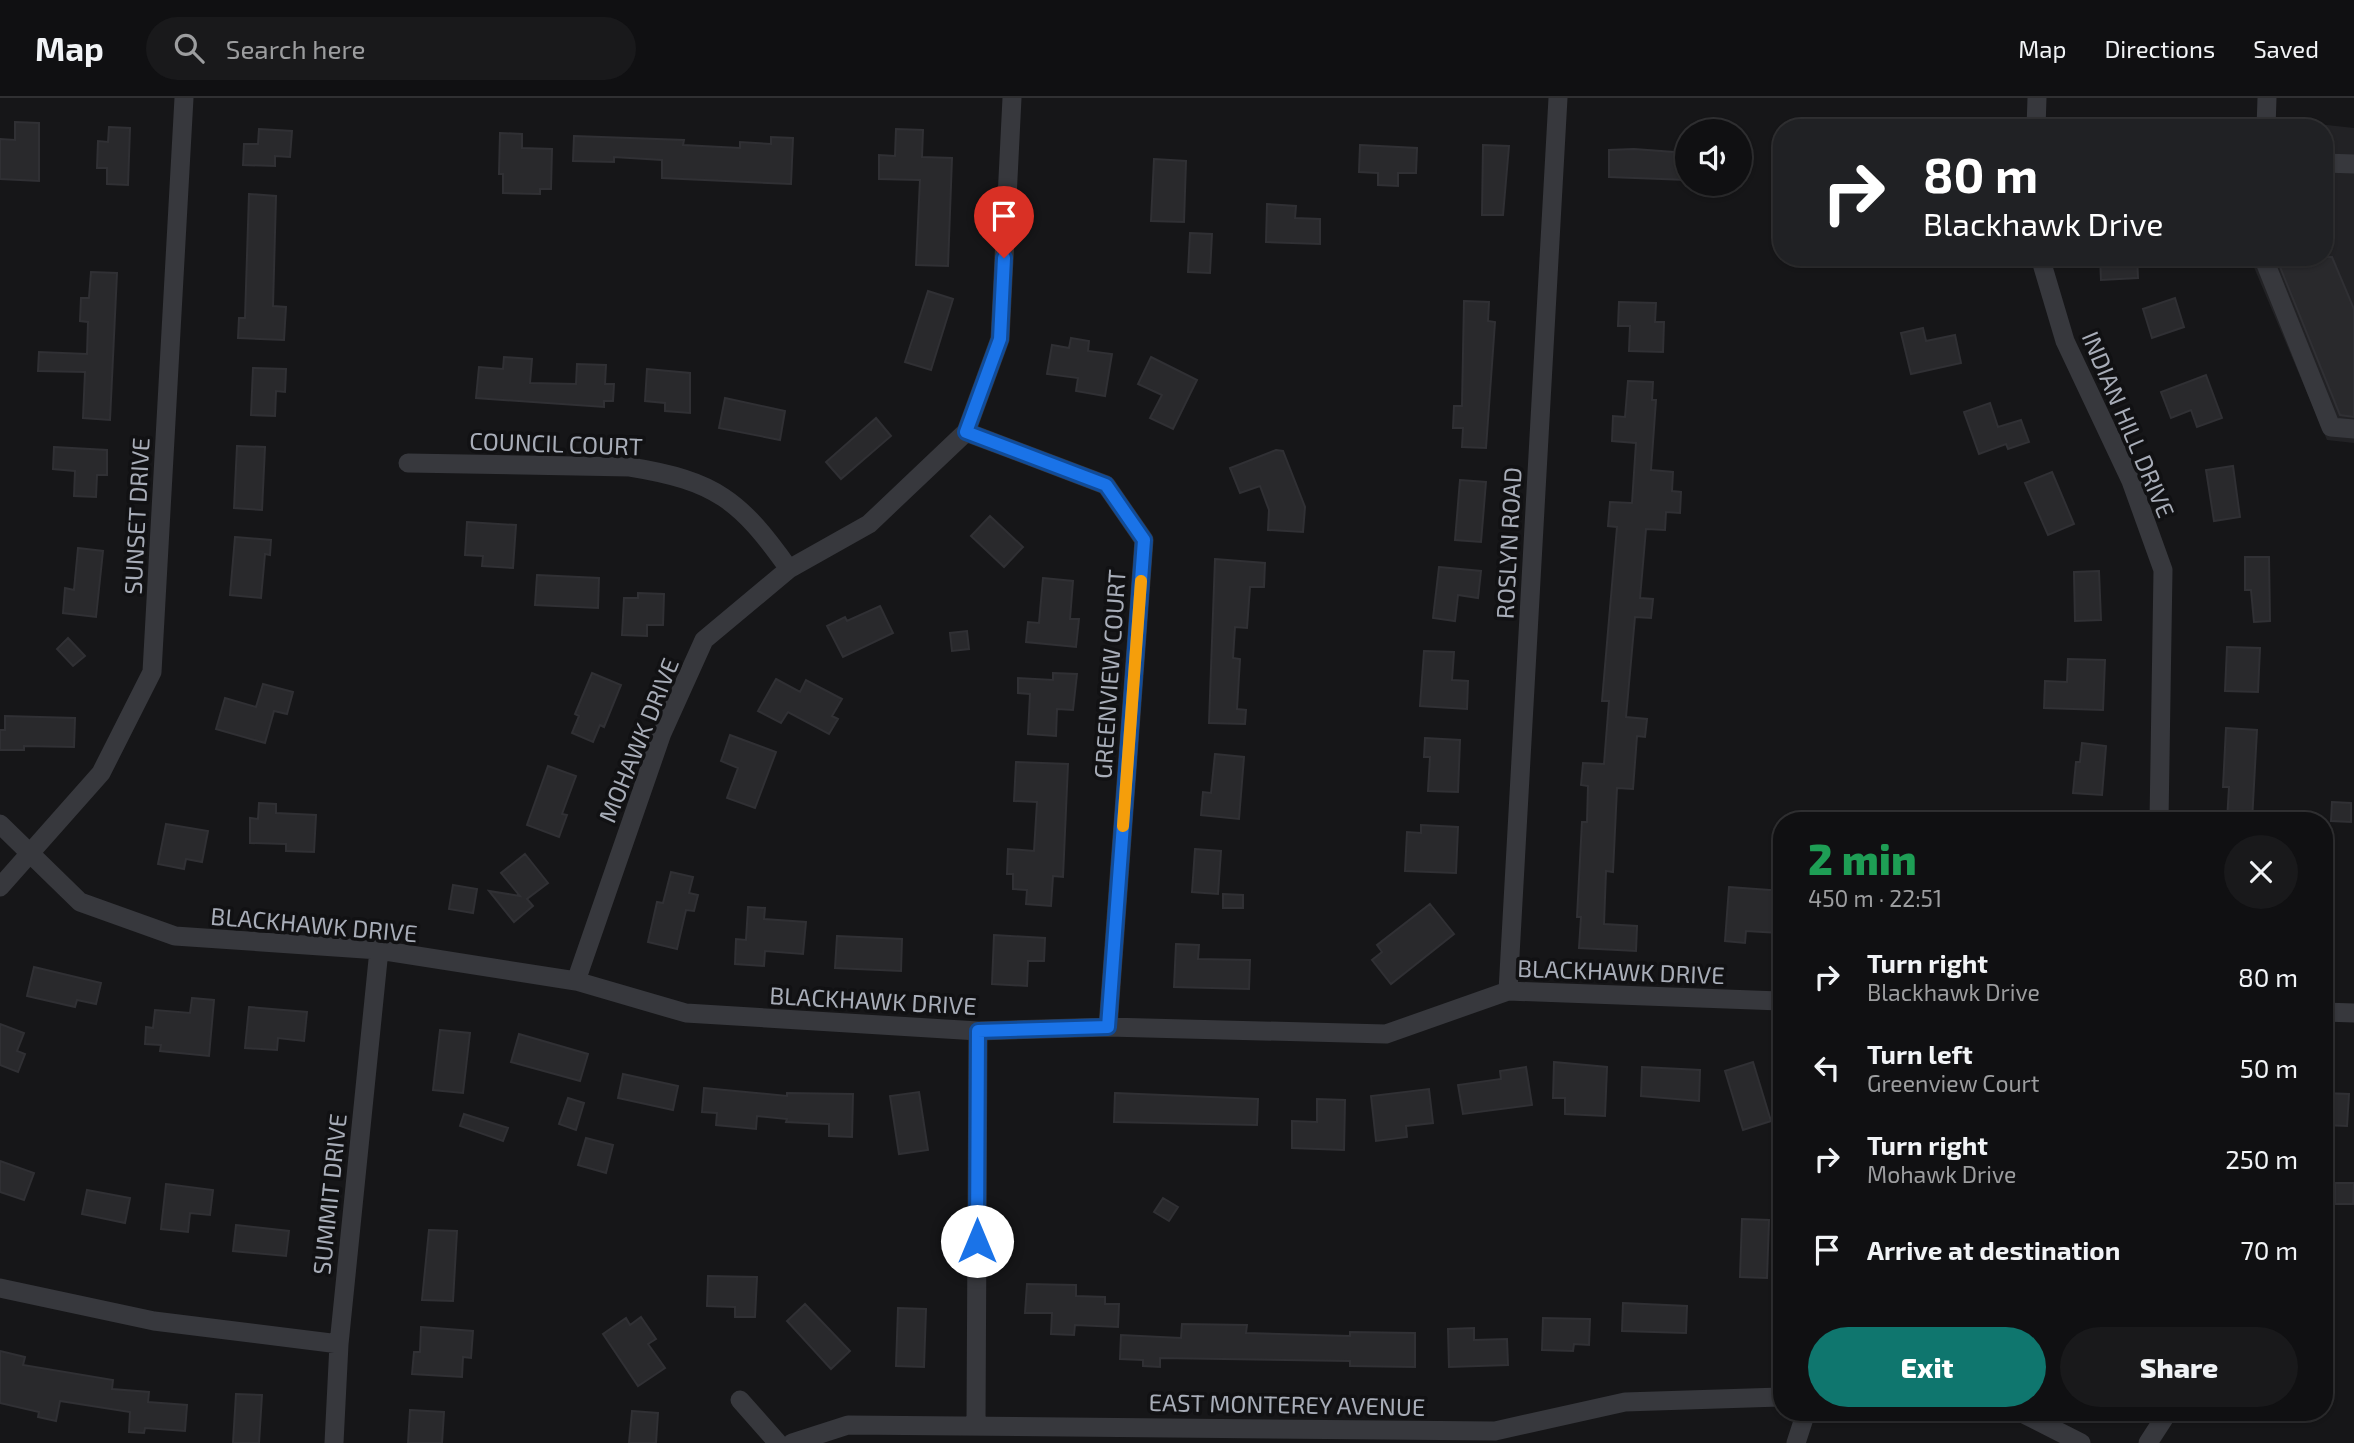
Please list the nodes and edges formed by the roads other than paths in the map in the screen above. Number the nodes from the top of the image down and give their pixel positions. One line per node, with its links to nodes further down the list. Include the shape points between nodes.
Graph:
1 (184, 98): 18 (street, SUNSET DRIVE, via 152,672 101,773)
2 (1013, 98): 13 (street, MOHAWK DRIVE, via 1000,339)
3 (1558, 98): 22 (street, ROSLYN ROAD)
4 (2037, 98): 6 (street)
5 (2267, 98): 7 (street)
6 (2036, 119)
7 (2266, 119)
8 (2333, 163): 9 (street)
9 (2354, 164)
10 (2043, 266): 16 (street, INDIAN HILL DRIVE, via 2065,341 2131,481 2162,570)
11 (2267, 266): 12 (street, via 2331,427)
12 (2354, 429)
13 (966, 432): 15 (street, MOHAWK DRIVE, via 869,524); 26 (street, GREENVIEW COURT, via 1106,485 1144,540)
14 (408, 463): 15 (street, COUNCIL COURT, via 652,471 718,492 740,507)
15 (789, 569): 21 (street, MOHAWK DRIVE, via 704,640 662,733)
16 (2158, 812)
17 (0, 824): 18 (street, BLACKHAWK DRIVE)
18 (32, 853): 19 (street, SUNSET DRIVE); 20 (street, BLACKHAWK DRIVE, via 80,902 175,936)
19 (0, 887)
20 (379, 950): 21 (street, BLACKHAWK DRIVE); 29 (street, SUMMIT DRIVE)
21 (576, 981): 27 (street, BLACKHAWK DRIVE, via 686,1013)
22 (1508, 991): 23 (street, BLACKHAWK DRIVE); 26 (street, BLACKHAWK DRIVE, via 1386,1034)
23 (1773, 1001)
24 (2333, 1012): 25 (street)
25 (2354, 1013)
26 (1108, 1027): 27 (street, BLACKHAWK DRIVE)
27 (978, 1031): 35 (street)
28 (0, 1288): 29 (street, via 154,1321)
29 (339, 1344): 36 (street, SUMMIT DRIVE)
30 (1773, 1397): 35 (street, EAST MONTEREY AVENUE, via 1625,1402 1495,1431)
31 (740, 1400): 37 (street)
32 (1803, 1421): 39 (street)
33 (2038, 1421): 40 (street)
34 (2162, 1421): 41 (street)
35 (976, 1425): 38 (street, EAST MONTEREY AVENUE, via 848,1426)
36 (334, 1443)
37 (778, 1443)
38 (792, 1443)
39 (1796, 1443)
40 (2081, 1443)
41 (2148, 1443)

